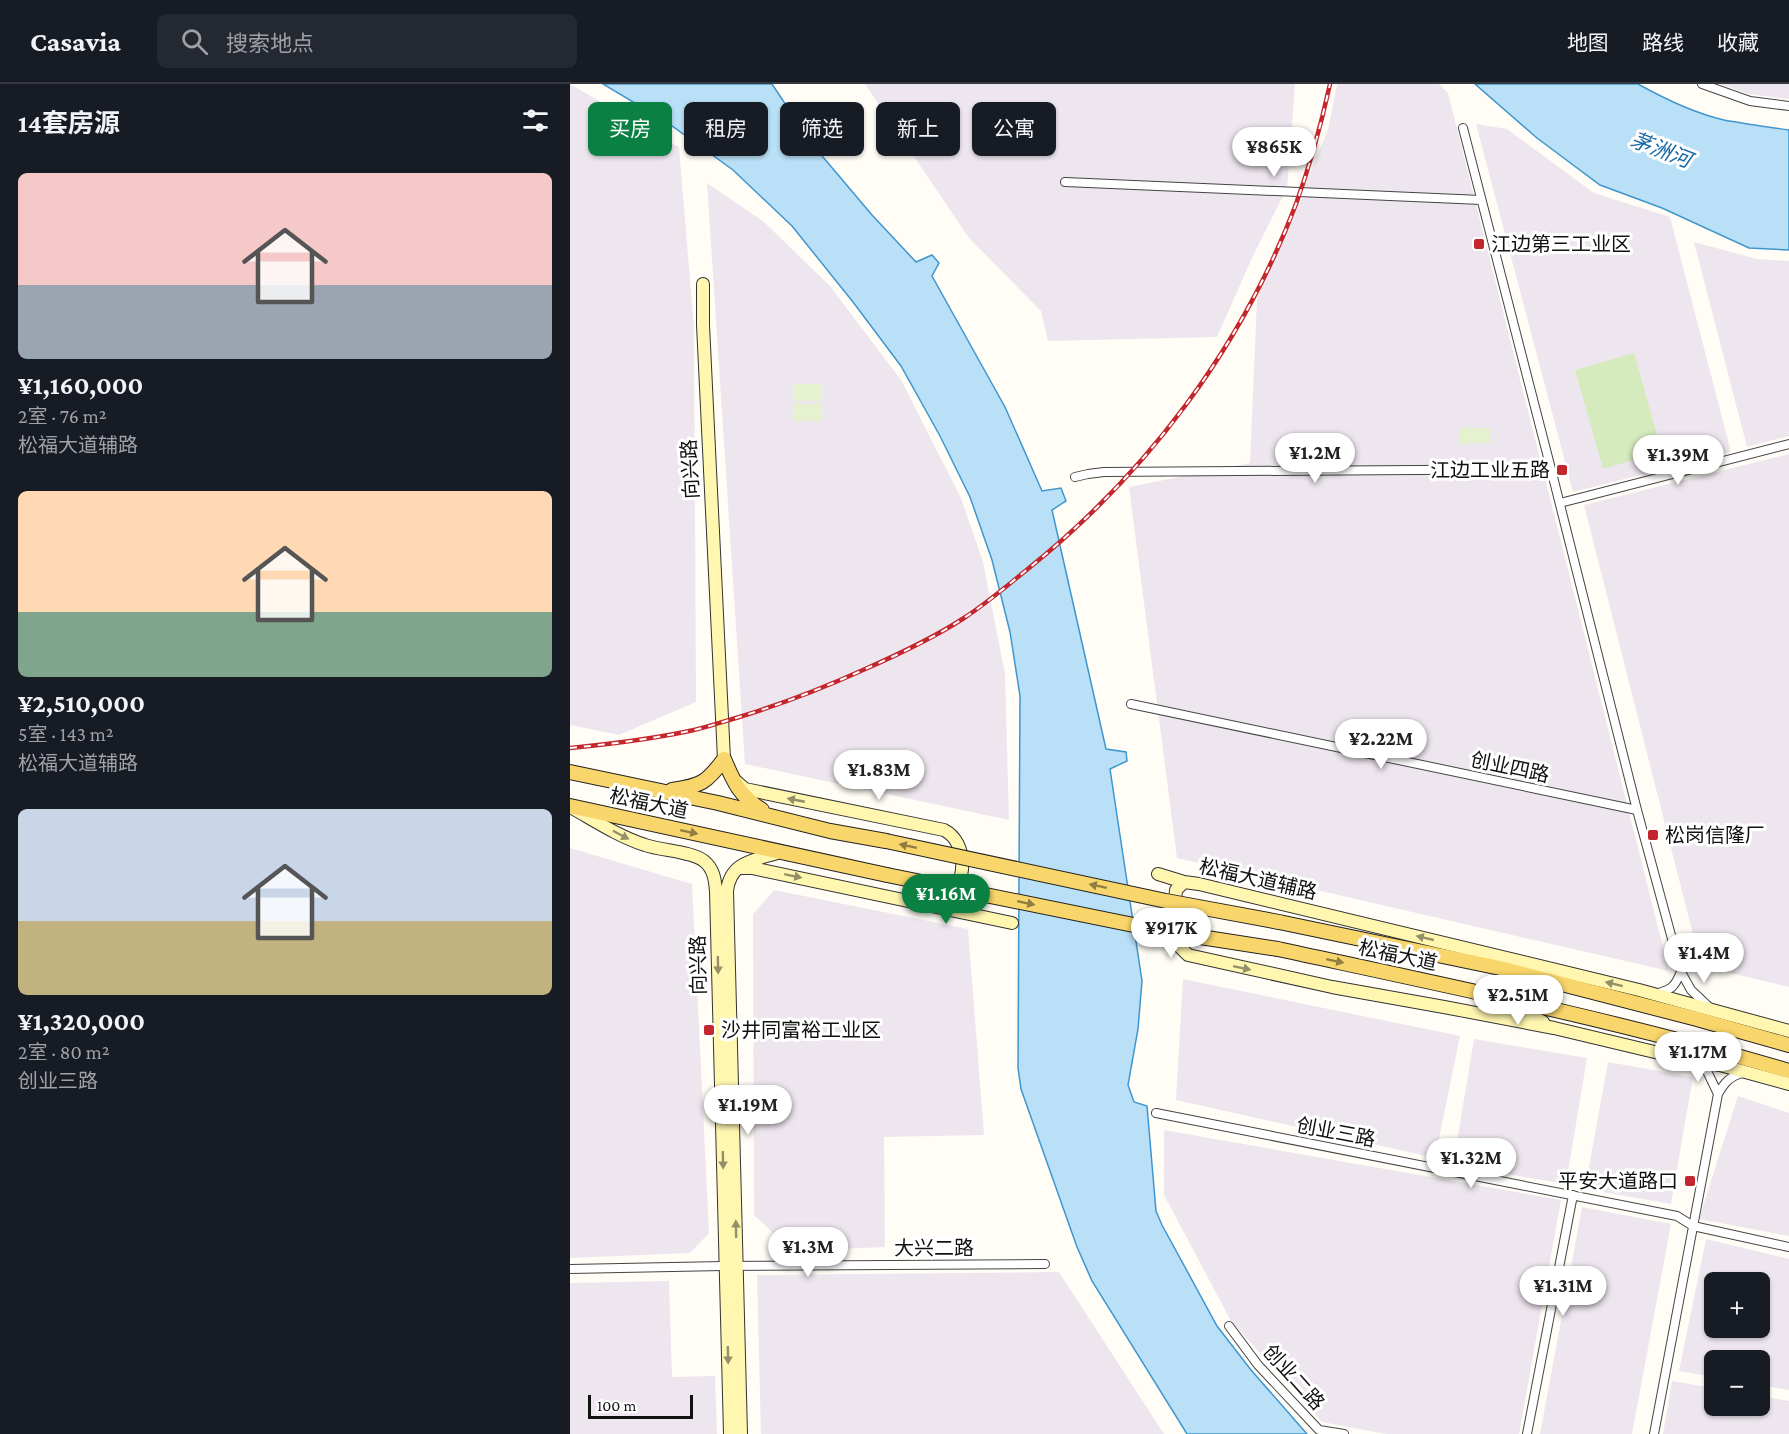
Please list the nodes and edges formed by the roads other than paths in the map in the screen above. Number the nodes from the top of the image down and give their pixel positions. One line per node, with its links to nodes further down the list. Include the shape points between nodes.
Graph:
1 (1702, 84): 2 (street, via 1750,101)
2 (1789, 106)
3 (1462, 128): 5 (street)
4 (1065, 182): 5 (street)
5 (1481, 200): 8 (street)
6 (703, 284): 12 (main road, 向兴路)
7 (1789, 444): 10 (street)
8 (1551, 469): 9 (street, via 1104,472); 10 (street)
9 (1076, 477)
10 (1560, 503): 17 (street)
11 (1131, 704): 17 (street, 创业四路)
12 (724, 759): 14 (main road, 松福大道); 15 (main road, 松福大道, via 712,775 693,787)
13 (570, 772): 15 (main road, 松福大道)
14 (730, 775): 18 (main road, 松福大道, via 750,802); 22 (main road, one-way to 14, via 962,854 951,833 745,789)
15 (662, 791): 18 (main road, 松福大道)
16 (570, 807): 19 (main road, 松福大道, one-way to 19); 46 (main road, 向兴路, one-way to 46, via 628,839 699,858 713,874)
17 (1637, 810): 29 (street)
18 (774, 817): 27 (main road, 松福大道, one-way to 18, bridge)
19 (780, 852): 20 (main road); 31 (main road, 松福大道, one-way to 31, bridge, via 1168,932 1278,949)
20 (736, 869): 24 (main road, one-way to 24, via 752,868); 46 (main road, 向兴路, one-way to 20, via 727,891)
21 (1158, 874): 23 (main road)
22 (960, 876): 24 (main road, via 945,900); 25 (main road, via 960,894)
23 (1184, 882): 28 (main road, 松福大道辅路, one-way to 23); 33 (main road, 松福大道辅路, one-way to 33, via 1176,891 1175,942 1188,955 1332,987)
24 (924, 904): 25 (main road)
25 (975, 915): 26 (main road)
26 (1012, 923)
27 (1500, 968): 28 (main road); 35 (main road, 松福大道)
28 (1558, 970): 30 (main road, 松福大道辅路, one-way to 28)
29 (1681, 972): 30 (street, via 1675,986); 32 (street, via 1691,990)
30 (1656, 994): 32 (main road, 松福大道辅路)
31 (1497, 997): 33 (main road); 37 (main road, 松福大道, via 1707,1046)
32 (1712, 1009): 34 (main road, 松福大道辅路)
33 (1554, 1028): 36 (main road, 松福大道辅路)
34 (1789, 1031)
35 (1789, 1045)
36 (1694, 1061): 38 (main road, 松福大道辅路); 40 (street, via 1706,1068)
37 (1789, 1071)
38 (1746, 1072): 39 (main road, 松福大道辅路); 40 (street, via 1734,1075)
39 (1789, 1084)
40 (1718, 1094): 43 (street)
41 (1156, 1113): 42 (street, 创业三路)
42 (1573, 1195): 43 (street, 创业三路, via 1677,1216); 52 (street)
43 (1693, 1226): 44 (street, 创业三路); 53 (street)
44 (1789, 1247)
45 (1046, 1264): 46 (street, 大兴二路)
46 (731, 1266): 47 (street, 大兴二路); 49 (main road, 向兴路, one-way to 49); 50 (main road, 向兴路)
47 (570, 1269)
48 (1229, 1326): 51 (street, 创业二路, via 1258,1365 1319,1430)
49 (730, 1434)
50 (741, 1434)
51 (1344, 1434)
52 (1527, 1434)
53 (1654, 1434)

